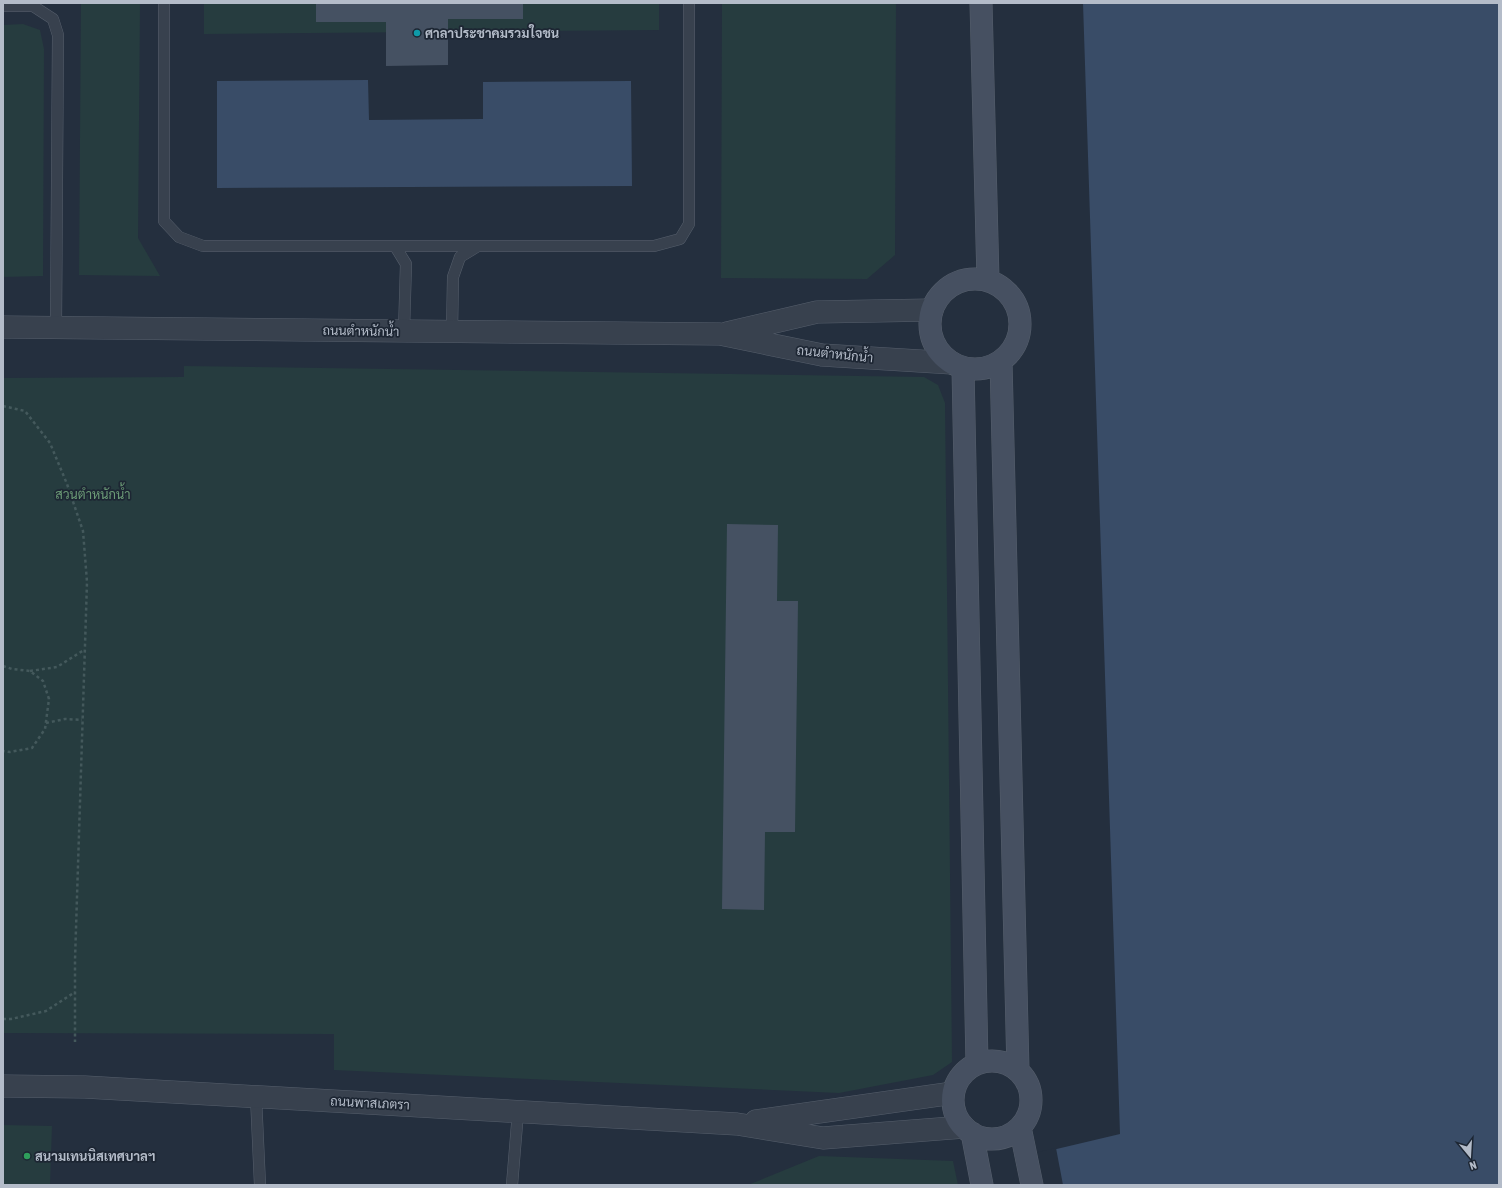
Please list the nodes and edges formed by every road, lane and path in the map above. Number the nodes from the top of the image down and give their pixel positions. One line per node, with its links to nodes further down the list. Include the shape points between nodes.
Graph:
1 (164, 3): 5 (lane, via 164,221 179,237 203,246)
2 (689, 3): 6 (lane, via 690,224 680,239 654,246)
3 (981, 3): 7 (main road)
4 (3, 6): 10 (lane, via 33,6 53,19 58,35)
5 (395, 246): 6 (lane); 11 (lane, via 406,264)
6 (478, 246): 12 (lane, via 460,257 453,277)
7 (988, 280): 8 (main road, via 971,279 954,284 940,295); 14 (main road, via 1001,286 1012,297 1018,310 1018,338)
8 (932, 310): 13 (street, ถนนตำหนักน้ำ, via 817,312); 15 (main road, via 929,325 932,340 940,354)
9 (3, 328): 10 (street, ถนนตำหนักน้ำ)
10 (56, 328): 11 (street, ถนนตำหนักน้ำ)
11 (404, 331): 12 (street, ถนนตำหนักน้ำ)
12 (452, 332): 13 (street, ถนนตำหนักน้ำ)
13 (720, 334): 15 (street, ถนนตำหนักน้ำ, via 822,355)
14 (1001, 362): 15 (main road, via 988,368 975,369); 27 (main road)
15 (958, 365): 26 (main road)
16 (3, 406): 17 (path, via 24,411 50,443 83,530 87,582)
17 (84, 650): 19 (path, via 57,667); 20 (path)
18 (3, 666): 19 (path)
19 (30, 671): 21 (path, via 43,681 49,699)
20 (82, 720): 21 (path, via 65,718); 23 (path)
21 (46, 723): 22 (path, via 45,729 32,748)
22 (3, 751)
23 (75, 992): 24 (path, via 46,1011); 25 (path)
24 (3, 1019)
25 (75, 1042)
26 (977, 1064): 27 (main road, via 992,1061 1006,1064); 29 (main road, via 966,1071)
27 (1018, 1071): 33 (main road, via 1026,1081 1030,1093 1027,1117)
28 (3, 1086): 30 (street, ถนนพาสเภตรา, via 85,1087)
29 (953, 1093): 32 (street); 34 (main road, via 958,1119)
30 (256, 1097): 31 (street, ถนนพาสเภตรา); 36 (lane)
31 (518, 1112): 32 (street, ถนนพาสเภตรา); 37 (lane)
32 (737, 1124): 34 (street, via 823,1138)
33 (1020, 1127): 34 (main road, via 1012,1133 992,1139); 38 (main road)
34 (968, 1130): 35 (main road)
35 (980, 1175)
36 (260, 1185)
37 (512, 1185)
38 (1032, 1185)

